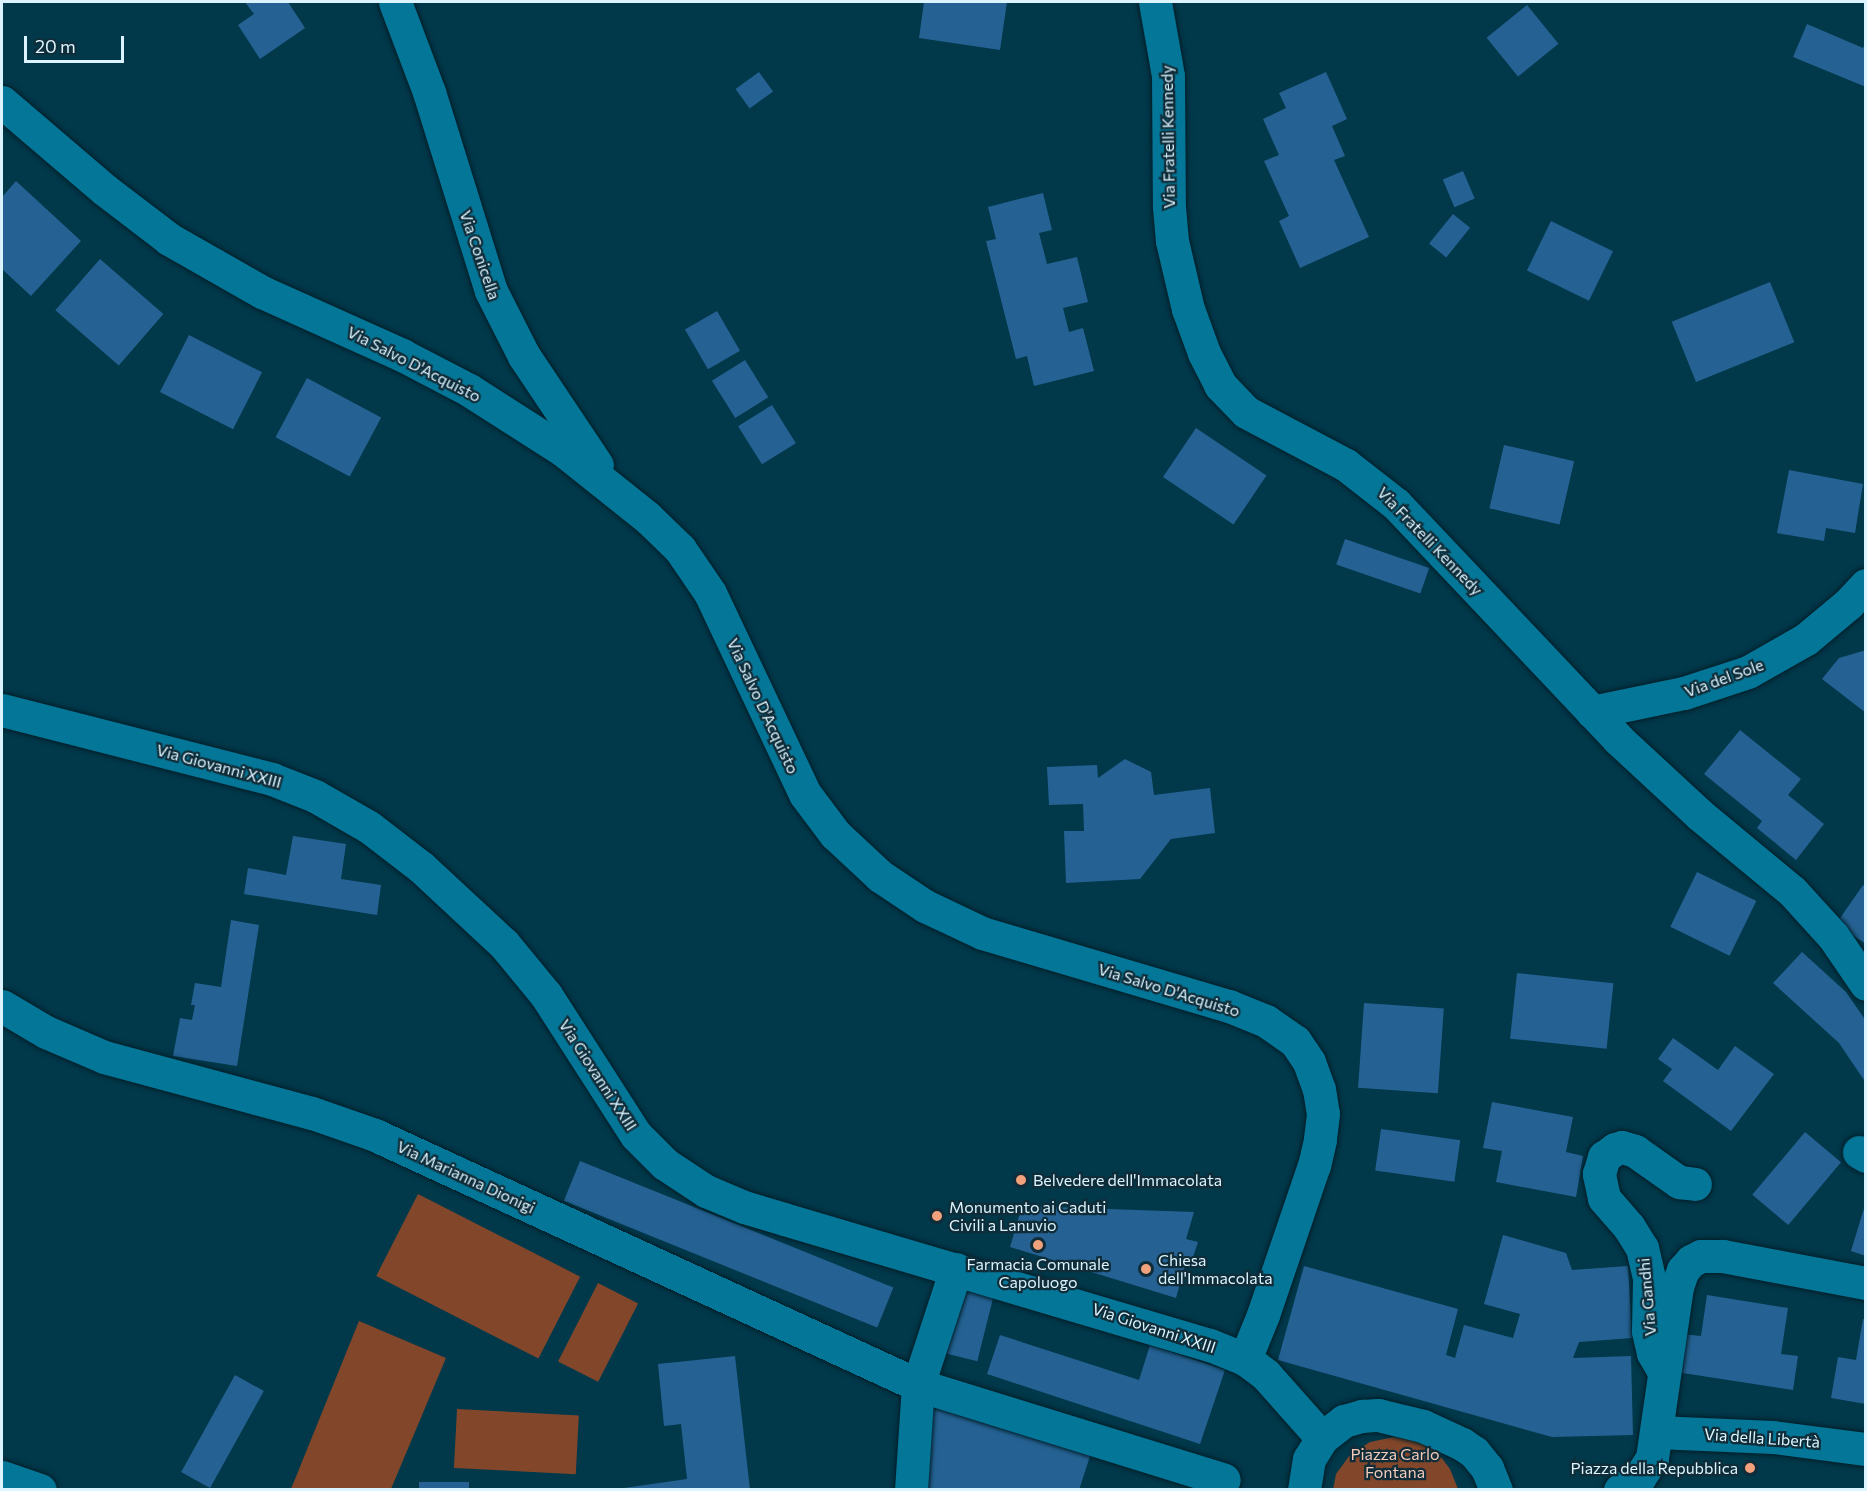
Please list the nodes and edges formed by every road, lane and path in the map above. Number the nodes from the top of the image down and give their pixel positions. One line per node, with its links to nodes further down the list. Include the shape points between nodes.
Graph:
1 (396, 2): 4 (street, Via Conicella, via 429,92 491,291 524,356)
2 (1155, 2): 7 (street, Via Fratelli Kennedy, via 1168,76 1172,241 1188,309 1216,378 1246,412 1336,459 1384,493)
3 (2, 102): 4 (street, Via Salvo D'Acquisto, via 105,190 169,238 262,292 460,385 563,450)
4 (612, 487): 13 (street, Via Salvo D'Acquisto, via 668,537 701,577 805,794 835,834 873,871 925,906 982,933 1229,1006 1275,1026 1303,1052 1322,1102 1320,1140 1263,1316)
5 (1866, 585): 7 (street, Via del Sole, via 1812,634 1778,658 1748,672 1684,693)
6 (2, 710): 11 (street, Via Giovanni XXIII, via 249,772 315,796 354,816 421,867 511,952 570,1030 628,1125 676,1173 744,1207)
7 (1592, 712): 8 (street, Via Fratelli Kennedy, via 1668,787 1792,891 1833,936)
8 (1866, 984)
9 (2, 1006): 15 (street, Via Marianna Dionigi, via 46,1032 104,1058 312,1113 385,1139)
10 (1695, 1184): 14 (street, Via Gandhi, via 1679,1182 1635,1151 1622,1148 1604,1157 1599,1174 1604,1198 1642,1248 1649,1278 1648,1331 1653,1353)
11 (956, 1269): 13 (street, Via Giovanni XXIII, via 1186,1335); 15 (street)
12 (1866, 1283): 14 (street, Via Gandhi, via 1723,1256 1701,1256 1691,1261 1678,1281)
13 (1245, 1359): 17 (street, Via Giovanni XXIII, via 1279,1387)
14 (1665, 1374): 16 (street, Via Gandhi)
15 (918, 1385): 20 (street, Via Marianna Dionigi); 22 (street)
16 (1658, 1432): 18 (street, Via della Libertà, via 1773,1437); 25 (street, Via Gandhi, via 1645,1471)
17 (1322, 1438): 23 (street, via 1309,1459); 24 (street, via 1344,1421 1362,1416 1385,1416 1424,1426 1474,1452 1487,1468)
18 (1866, 1449)
19 (2, 1477): 21 (street)
20 (1224, 1480)
21 (40, 1490)
22 (911, 1490)
23 (1304, 1490)
24 (1496, 1490)
25 (1620, 1490)

